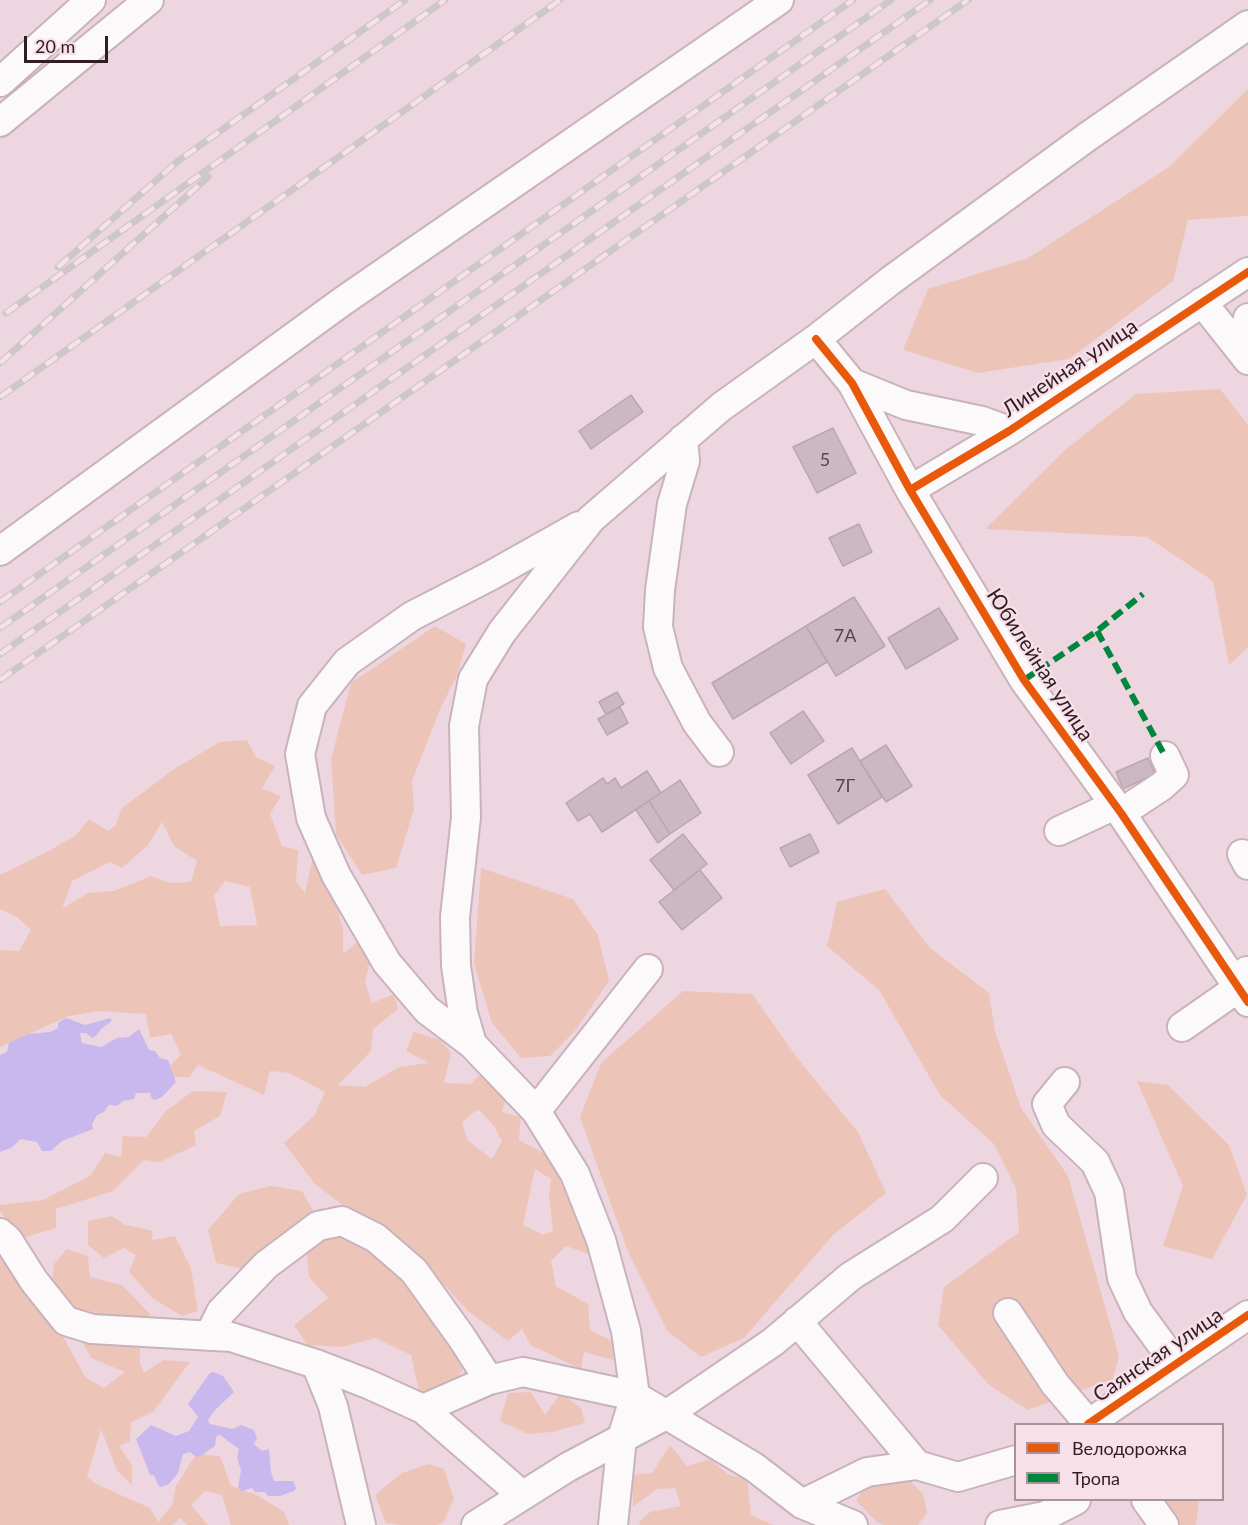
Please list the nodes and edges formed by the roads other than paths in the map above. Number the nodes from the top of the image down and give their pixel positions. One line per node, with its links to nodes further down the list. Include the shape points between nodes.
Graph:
1 (91, 0): 5 (street)
2 (149, 0): 6 (street)
3 (779, 0): 17 (street, via 343,301)
4 (1248, 25): 10 (street, via 1087,137)
5 (0, 82)
6 (0, 123)
7 (1248, 272): 8 (street, Линейная улица)
8 (1202, 302): 11 (street); 13 (street, Линейная улица)
9 (1248, 318): 11 (street)
10 (816, 339): 12 (street, Юбилейная улица); 14 (street)
11 (1245, 356)
12 (852, 383): 13 (street, via 906,405); 15 (street, Юбилейная улица)
13 (1009, 430): 15 (street, Линейная улица)
14 (683, 439): 16 (street); 18 (street, via 685,461 672,504 658,627 668,668 696,723)
15 (910, 490): 20 (street, Юбилейная улица, via 1024,680)
16 (591, 519): 25 (street, via 502,633 474,679 464,726 466,817 454,917 456,966); 25 (street, via 412,616 347,662 312,706 300,754 311,818 336,875 387,963 427,1010)
17 (0, 550)
18 (719, 752)
19 (1165, 756): 20 (street, via 1174,775 1162,786)
20 (1118, 809): 21 (street); 23 (street, Юбилейная улица)
21 (1059, 831)
22 (648, 969): 27 (street)
23 (1245, 986): 24 (street)
24 (1182, 1027)
25 (472, 1044): 27 (street)
26 (1065, 1082): 35 (street, via 1047,1104 1056,1125 1095,1162 1109,1192 1122,1278 1138,1312)
27 (536, 1111): 38 (street, via 575,1174 601,1240 626,1331)
28 (983, 1178): 32 (street, via 942,1219 851,1276)
29 (0, 1233): 33 (street, via 66,1321 92,1329)
30 (1008, 1313): 41 (street, via 1055,1384)
31 (1248, 1315): 35 (street, Саянская улица)
32 (797, 1321): 40 (street, via 773,1342); 46 (street)
33 (209, 1336): 34 (street, via 231,1337); 36 (street, via 221,1312 266,1265 318,1226 342,1221 376,1238 414,1271)
34 (316, 1364): 39 (street); 51 (street, via 333,1406)
35 (1176, 1364): 37 (street, Саянская улица)
36 (489, 1380): 38 (street, via 523,1372); 39 (street)
37 (1142, 1387): 42 (street, Саянская улица); 43 (street)
38 (635, 1396): 40 (street); 44 (street)
39 (423, 1409): 47 (street)
40 (666, 1415): 44 (street); 50 (street, via 754,1467)
41 (1087, 1423)
42 (1089, 1423)
43 (1127, 1423)
44 (622, 1438): 47 (street); 53 (street)
45 (1014, 1461): 46 (street, via 958,1477)
46 (917, 1465): 50 (street, via 867,1472)
47 (522, 1495): 52 (street)
48 (1074, 1501): 55 (street, via 1045,1515)
49 (1147, 1501): 56 (street)
50 (802, 1504): 54 (street)
51 (361, 1525)
52 (476, 1525)
53 (613, 1525)
54 (853, 1525)
55 (1000, 1525)
56 (1164, 1525)

